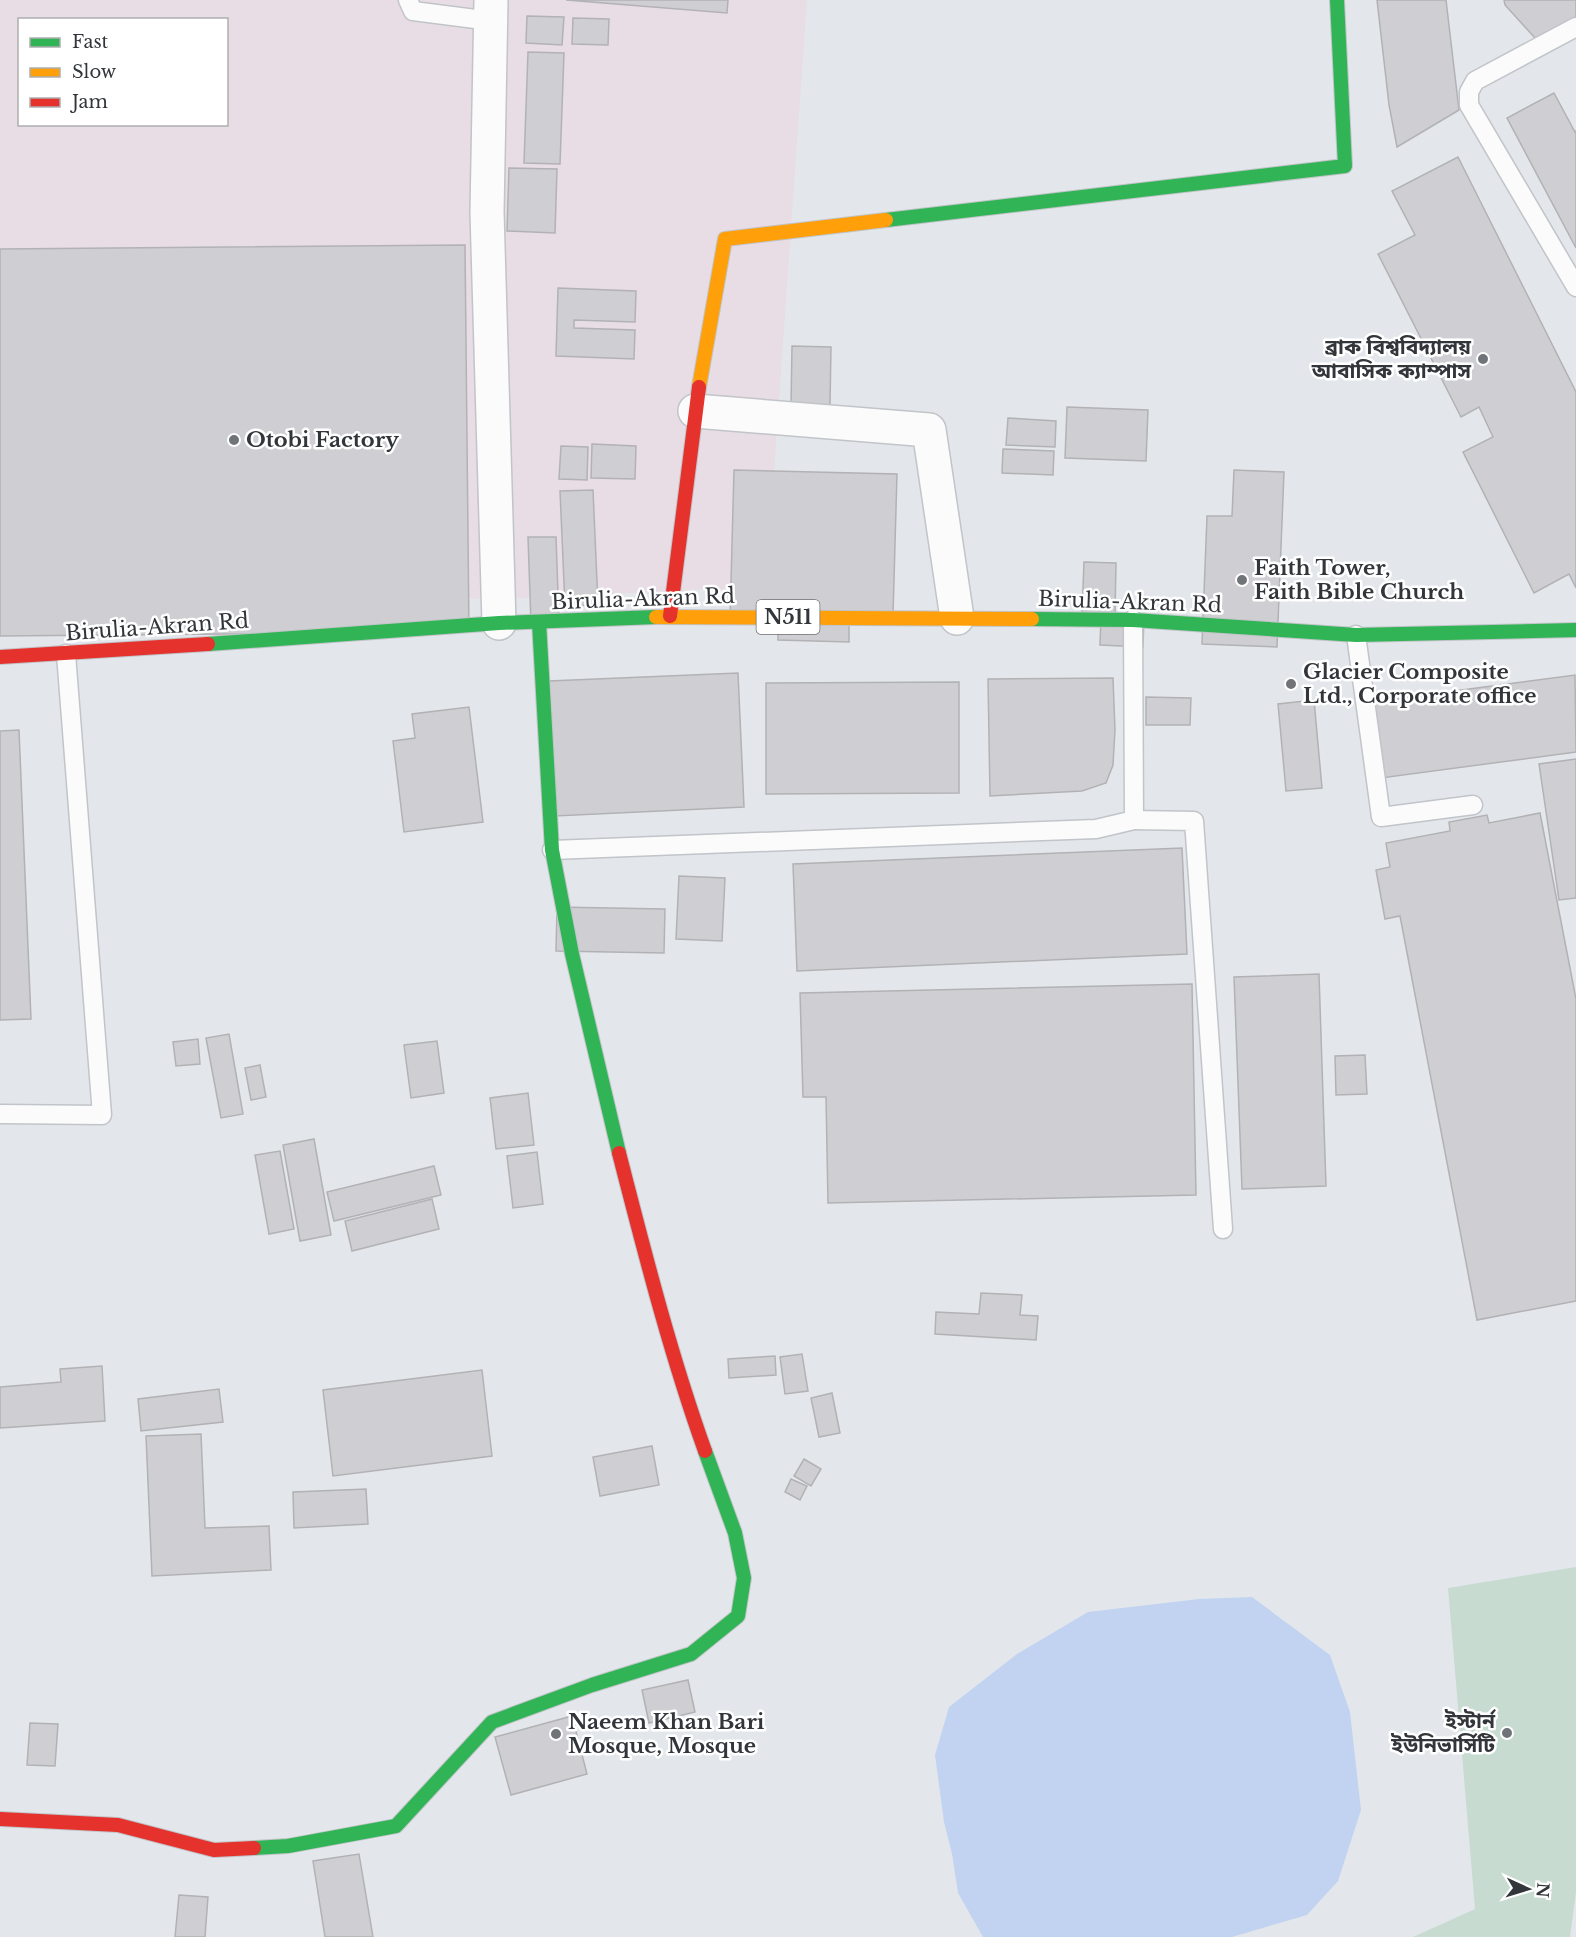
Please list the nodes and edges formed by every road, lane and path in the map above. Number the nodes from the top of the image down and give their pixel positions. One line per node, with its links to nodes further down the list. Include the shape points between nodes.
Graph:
1 (408, 0): 3 (lane, via 413,11)
2 (1338, 0): 6 (main road, via 1345,166 725,239)
3 (491, 10): 11 (street, via 487,212)
4 (1576, 27): 5 (lane, via 1475,81 1469,92 1470,105)
5 (1576, 287)
6 (695, 411): 7 (main road); 8 (street, via 929,430)
7 (670, 616): 8 (main road, Birulia-Akran Rd / N511); 10 (main road, Birulia-Akran Rd / N511)
8 (957, 618): 9 (main road, Birulia-Akran Rd / N511)
9 (1133, 620): 13 (main road, Birulia-Akran Rd / N511); 17 (lane)
10 (539, 622): 11 (main road, Birulia-Akran Rd / N511); 18 (main road)
11 (499, 623): 14 (main road, Birulia-Akran Rd / N511)
12 (1576, 630): 13 (main road, Birulia-Akran Rd / N511)
13 (1356, 635): 16 (lane, via 1381,817)
14 (66, 654): 15 (main road, Birulia-Akran Rd / N511); 19 (lane, via 102,1115)
15 (0, 657)
16 (1473, 805)
17 (1134, 820): 18 (lane, via 1096,828); 20 (lane, via 1194,821)
18 (552, 850): 21 (main road, via 604,1095 656,1296 690,1408 735,1533 744,1578 738,1616 691,1654 592,1684 492,1722 396,1826 288,1846 214,1850 118,1826)
19 (0, 1114)
20 (1223, 1229)
21 (0, 1819)

